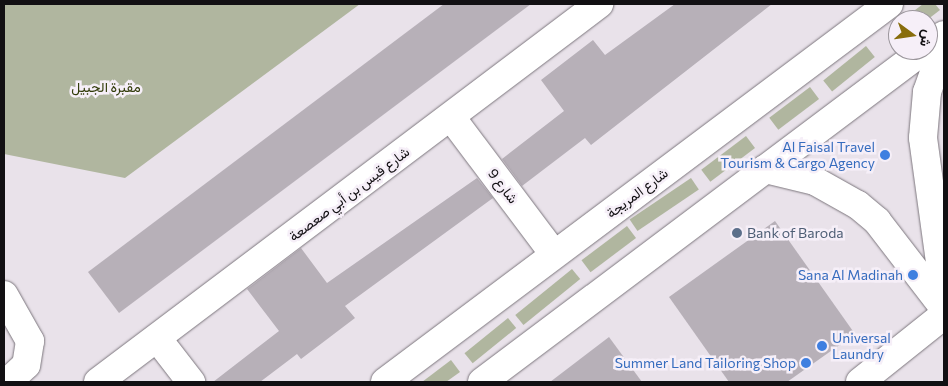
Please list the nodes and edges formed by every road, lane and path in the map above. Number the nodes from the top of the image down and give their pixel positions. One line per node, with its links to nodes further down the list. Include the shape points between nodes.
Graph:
1 (599, 4): 5 (street, شارع قيس بن أبي صعصعة)
2 (883, 6): 7 (street, شارع المريجة)
3 (944, 44): 8 (street, via 927,92 923,138)
4 (911, 60): 6 (street)
5 (451, 117): 7 (street, شارع 9); 12 (street, شارع قيس بن أبي صعصعة)
6 (765, 169): 10 (street, via 814,181 858,205 877,221); 17 (street)
7 (554, 254): 16 (street, شارع المريجة)
8 (944, 291)
9 (4, 295): 13 (street, via 30,341 26,365)
10 (944, 308)
11 (944, 315): 18 (street)
12 (157, 338): 14 (street, شارع قيس بن أبي صعصعة); 15 (street)
13 (8, 382)
14 (98, 382)
15 (191, 382)
16 (385, 382)
17 (482, 382)
18 (860, 382)

